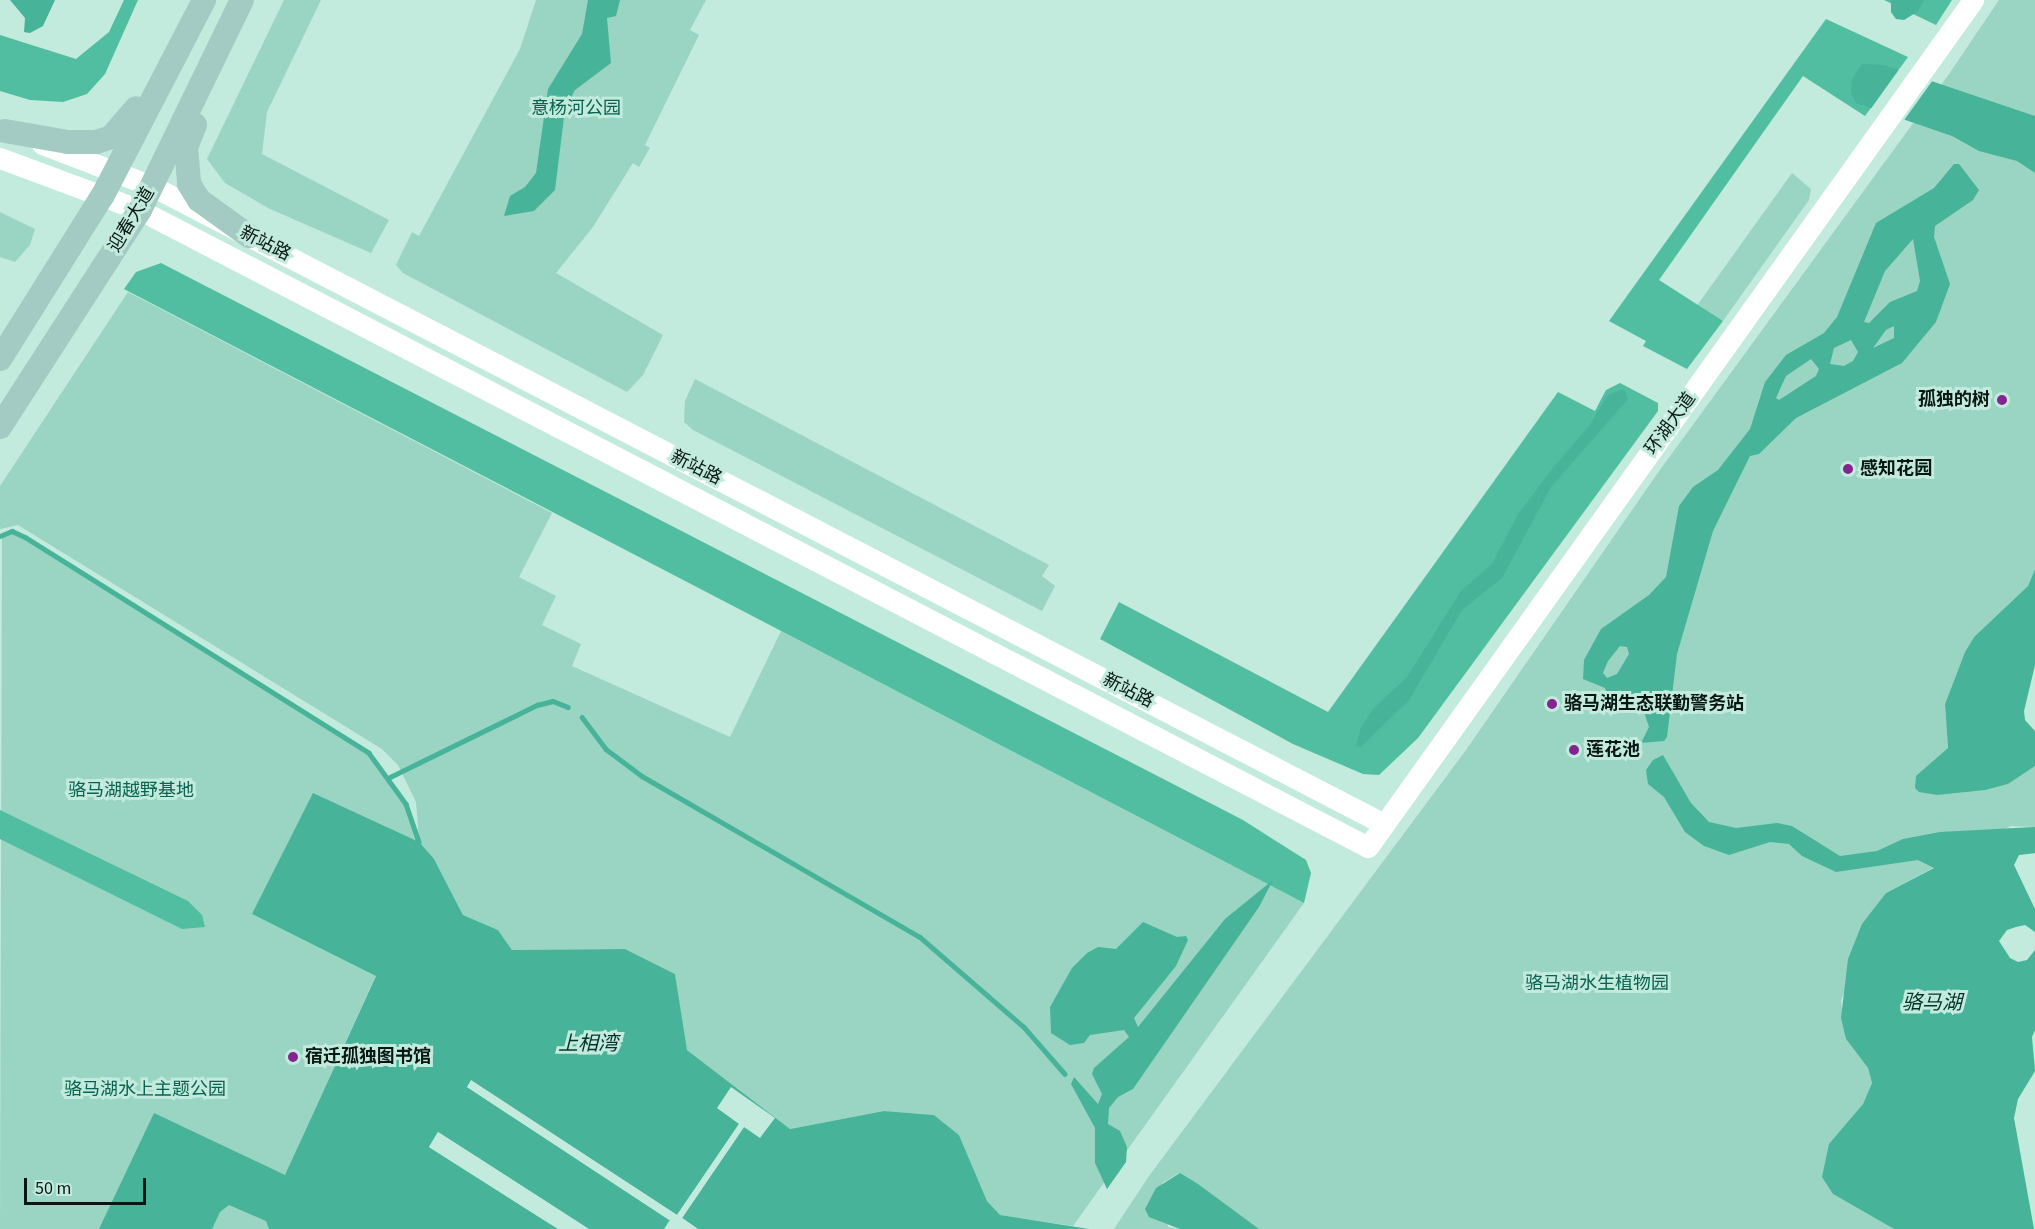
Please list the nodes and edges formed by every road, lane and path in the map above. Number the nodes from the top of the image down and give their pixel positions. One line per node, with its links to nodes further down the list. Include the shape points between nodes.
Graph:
1 (202, 0): 5 (main road); 7 (main road, via 128,122 111,137 96,142 68,142)
2 (242, 0): 6 (main road, 迎春大道)
3 (247, 0): 13 (main road, via 186,147 186,166 189,184 199,200)
4 (1973, 0): 16 (street, 环湖大道)
5 (174, 58): 6 (main road); 9 (main road)
6 (207, 74): 10 (main road, 迎春大道)
7 (3, 130): 9 (street, 新站路)
8 (0, 158): 11 (street, 新站路)
9 (116, 170): 10 (street, 新站路); 11 (main road)
10 (153, 186): 12 (main road, 迎春大道); 13 (street, 新站路)
11 (103, 195): 12 (street, 新站路); 14 (main road)
12 (140, 210): 15 (main road, 迎春大道); 17 (street, 新站路)
13 (249, 237): 16 (street, 新站路)
14 (0, 359)
15 (0, 427)
16 (1384, 824): 17 (street, 环湖大道)
17 (1368, 847)

